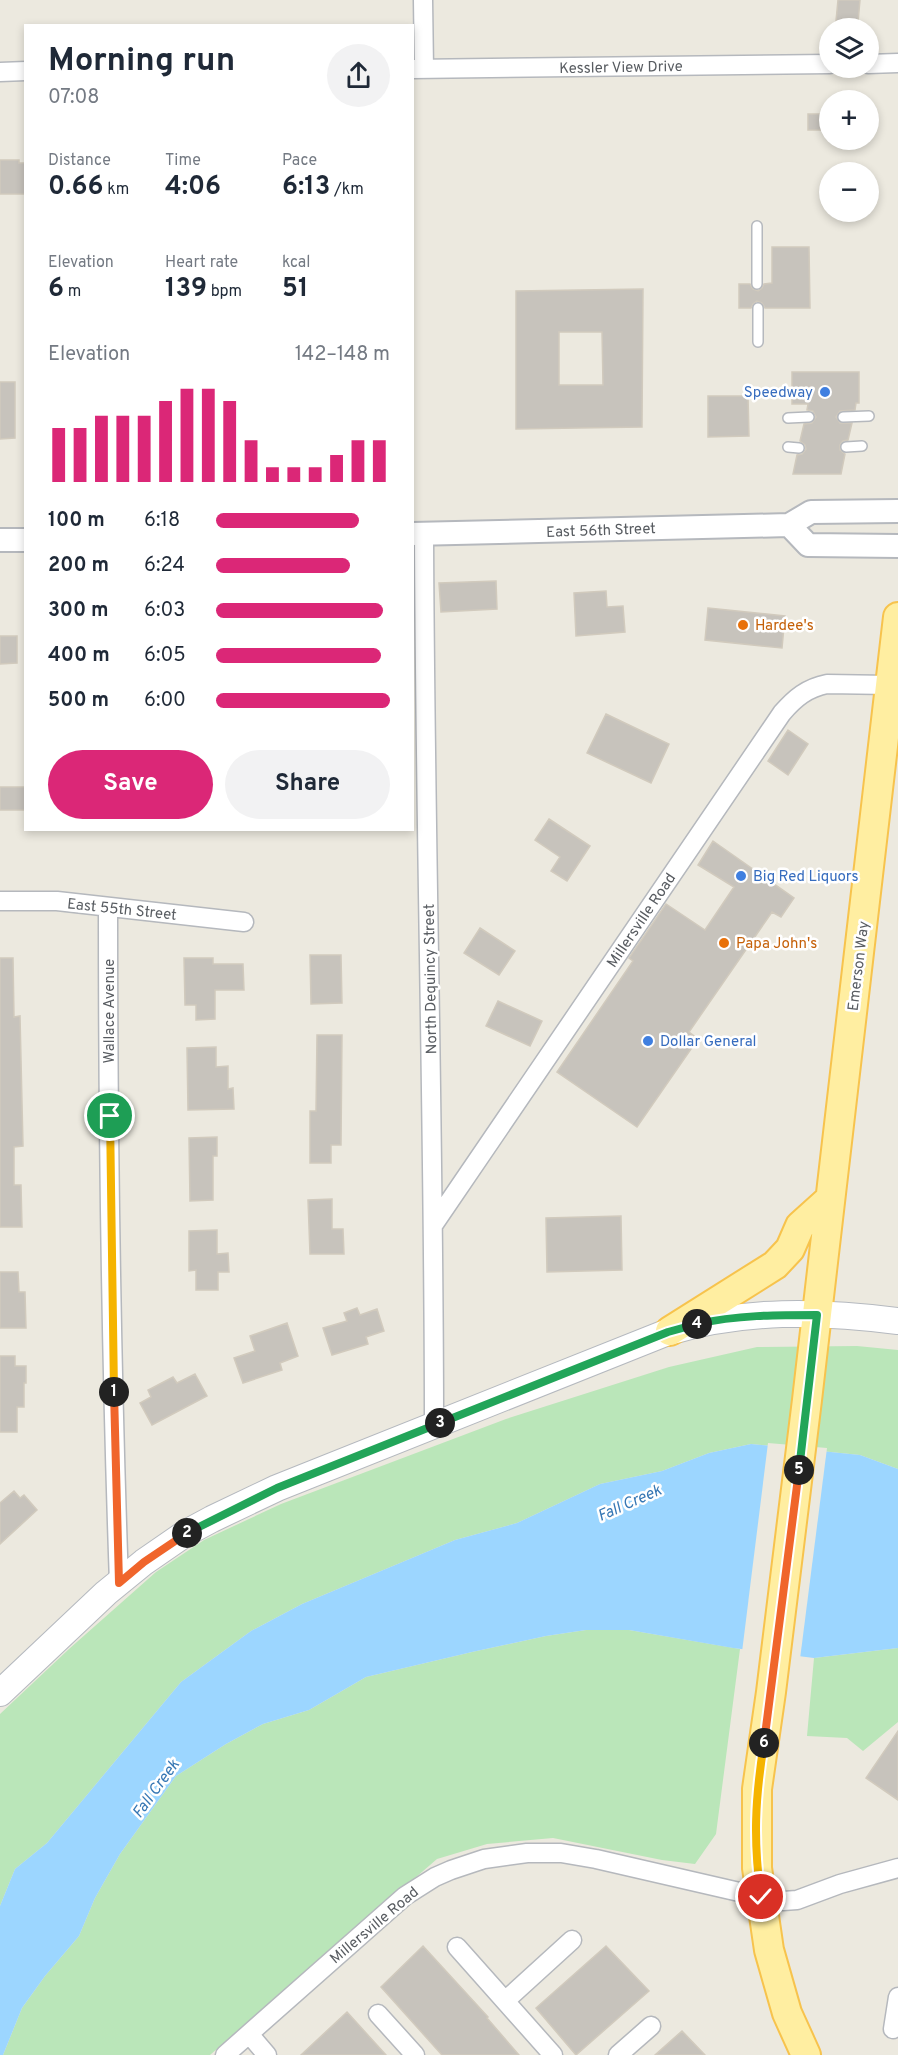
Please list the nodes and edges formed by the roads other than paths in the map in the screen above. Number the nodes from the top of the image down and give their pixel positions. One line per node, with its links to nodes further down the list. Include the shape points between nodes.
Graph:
1 (423, 0): 5 (street)
2 (898, 63): 4 (street)
3 (819, 64): 5 (street, Kessler View Drive)
4 (879, 64)
5 (418, 69)
6 (0, 72): 7 (street)
7 (24, 72)
8 (757, 226): 9 (lane)
9 (757, 284)
10 (758, 308): 11 (lane)
11 (758, 342)
12 (869, 416): 14 (lane)
13 (809, 417): 15 (lane)
14 (843, 417)
15 (788, 418)
16 (862, 446): 18 (lane)
17 (788, 447): 19 (lane)
18 (846, 447)
19 (799, 448)
20 (898, 511): 21 (street, East 56th Street, via 811,512)
21 (789, 525): 22 (street, East 56th Street); 25 (street, via 808,545)
22 (418, 534): 32 (street, North Dequincy Street)
23 (0, 540): 24 (street)
24 (24, 540)
25 (898, 546)
26 (898, 617): 27 (main road, Emerson Way)
27 (890, 684): 31 (main road, Emerson Way); 32 (street, Millersville Road, via 818,686 801,694 782,713)
28 (0, 902): 29 (street, East 55th Street, via 57,901)
29 (108, 908): 30 (street, East 55th Street); 37 (street, Wallace Avenue)
30 (244, 922)
31 (830, 1199): 33 (main road, Emerson Way); 35 (main road, via 800,1226 790,1249 775,1265)
32 (434, 1224): 36 (street, North Dequincy Street)
33 (817, 1315): 34 (main road); 35 (main road, via 734,1317); 40 (main road, Emerson Way, via 757,1789)
34 (898, 1321)
35 (670, 1331): 36 (main road)
36 (434, 1425): 37 (main road, via 277,1488 212,1519 186,1533)
37 (119, 1583): 38 (main road)
38 (0, 1693)
39 (898, 1868): 40 (street, Millersville Road, via 797,1900)
40 (761, 1897): 48 (street, Millersville Road, via 561,1853 484,1859 435,1877 405,1896); 54 (main road, Emerson Way, via 773,1969)
41 (573, 1940): 44 (street)
42 (457, 1947): 44 (street)
43 (898, 1997): 47 (street)
44 (505, 2001): 52 (street)
45 (378, 2014): 51 (street)
46 (651, 2025): 53 (street)
47 (893, 2029)
48 (249, 2034): 49 (street, Millersville Road); 50 (street)
49 (225, 2055)
50 (267, 2055)
51 (415, 2055)
52 (553, 2055)
53 (618, 2055)
54 (806, 2055)

